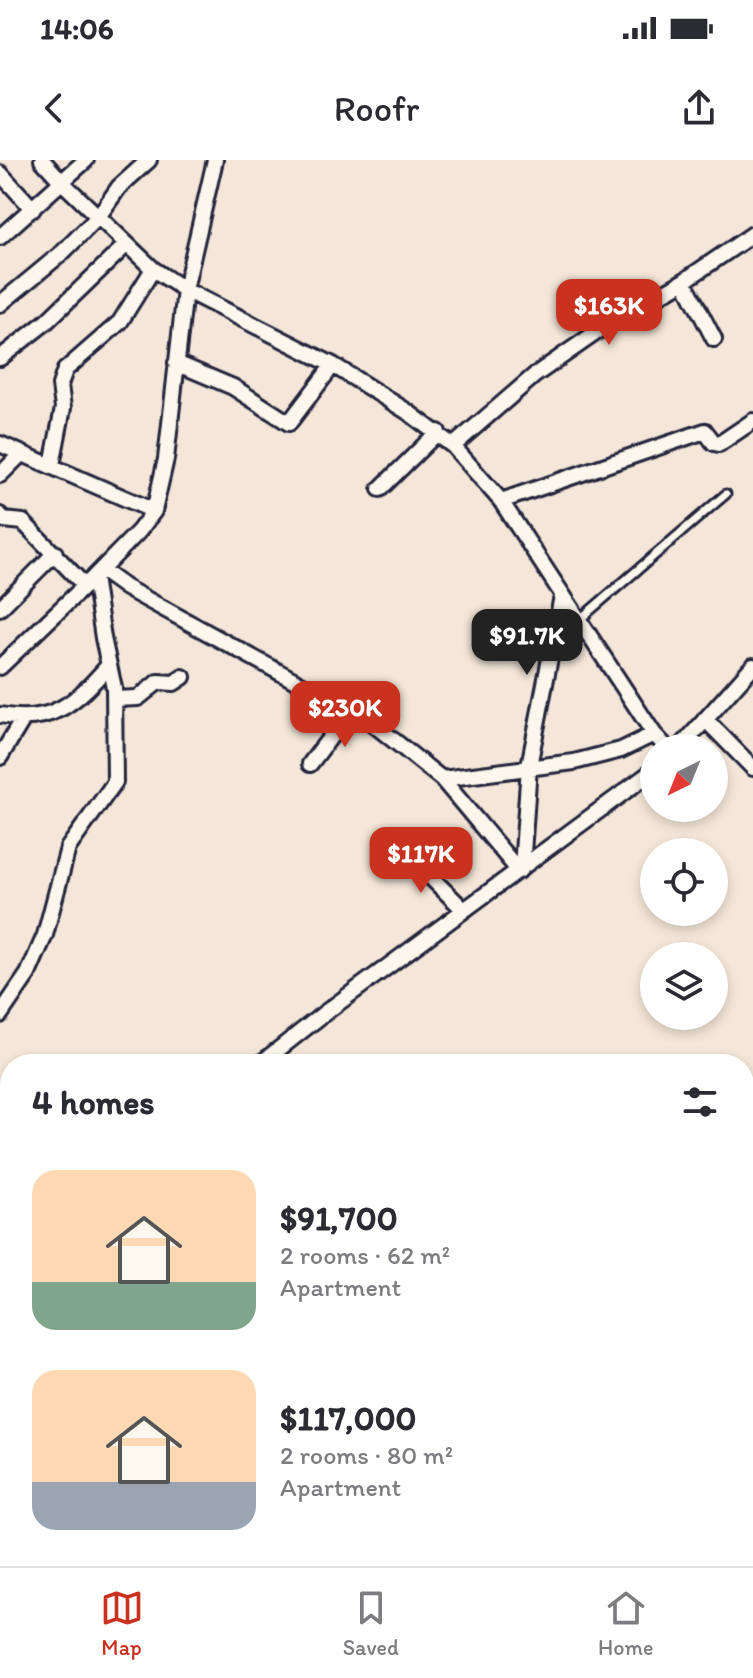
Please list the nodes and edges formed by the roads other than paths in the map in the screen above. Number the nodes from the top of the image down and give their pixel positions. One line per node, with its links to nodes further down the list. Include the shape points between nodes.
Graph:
1 (42, 160): 6 (street)
2 (86, 160): 6 (street)
3 (149, 160): 8 (street, via 119,187)
4 (215, 160): 14 (street)
5 (0, 173): 7 (street)
6 (63, 183): 7 (street); 8 (street)
7 (33, 209): 10 (street)
8 (98, 217): 11 (street); 15 (street)
9 (753, 234): 13 (street)
10 (0, 237)
11 (127, 244): 12 (street); 17 (street)
12 (153, 269): 14 (street); 25 (street, via 120,322 65,370)
13 (684, 281): 16 (street); 23 (street, via 535,375)
14 (185, 290): 18 (street); 19 (street)
15 (0, 304)
16 (714, 339)
17 (0, 358)
18 (176, 363): 19 (street, via 233,387 287,423); 30 (street, via 166,459)
19 (333, 365): 21 (street)
20 (753, 421): 29 (street, via 719,444 705,431)
21 (438, 432): 23 (street); 27 (street)
22 (0, 444): 24 (street)
23 (453, 446): 29 (street)
24 (20, 455): 25 (street); 26 (street)
25 (52, 465): 30 (street)
26 (0, 475)
27 (380, 489)
28 (726, 494): 36 (lane)
29 (501, 501): 34 (street)
30 (154, 511): 33 (street)
31 (0, 515): 32 (street, via 23,522)
32 (55, 553): 33 (street); 35 (street)
33 (94, 577): 37 (street); 39 (street); 42 (street, via 126,588)
34 (562, 596): 36 (street); 51 (street)
35 (0, 608)
36 (578, 621): 46 (street)
37 (108, 666): 41 (street); 44 (street, via 74,701)
38 (753, 666): 45 (street)
39 (0, 667)
40 (183, 677): 41 (street, via 174,683 158,682 138,698)
41 (115, 699): 58 (street, via 115,782 68,848 45,935 28,974)
42 (350, 711): 50 (street); 53 (street)
43 (0, 715): 44 (street)
44 (23, 719): 49 (street)
45 (705, 719): 47 (street); 52 (street)
46 (654, 734)
47 (692, 734)
48 (640, 740): 51 (street, via 608,755)
49 (0, 757)
50 (310, 764)
51 (529, 766): 53 (street); 56 (street)
52 (753, 768)
53 (442, 779): 56 (street)
54 (640, 780): 56 (street)
55 (405, 852): 57 (street)
56 (521, 869): 57 (street)
57 (464, 910): 59 (street)
58 (0, 1015)
59 (273, 1054)

